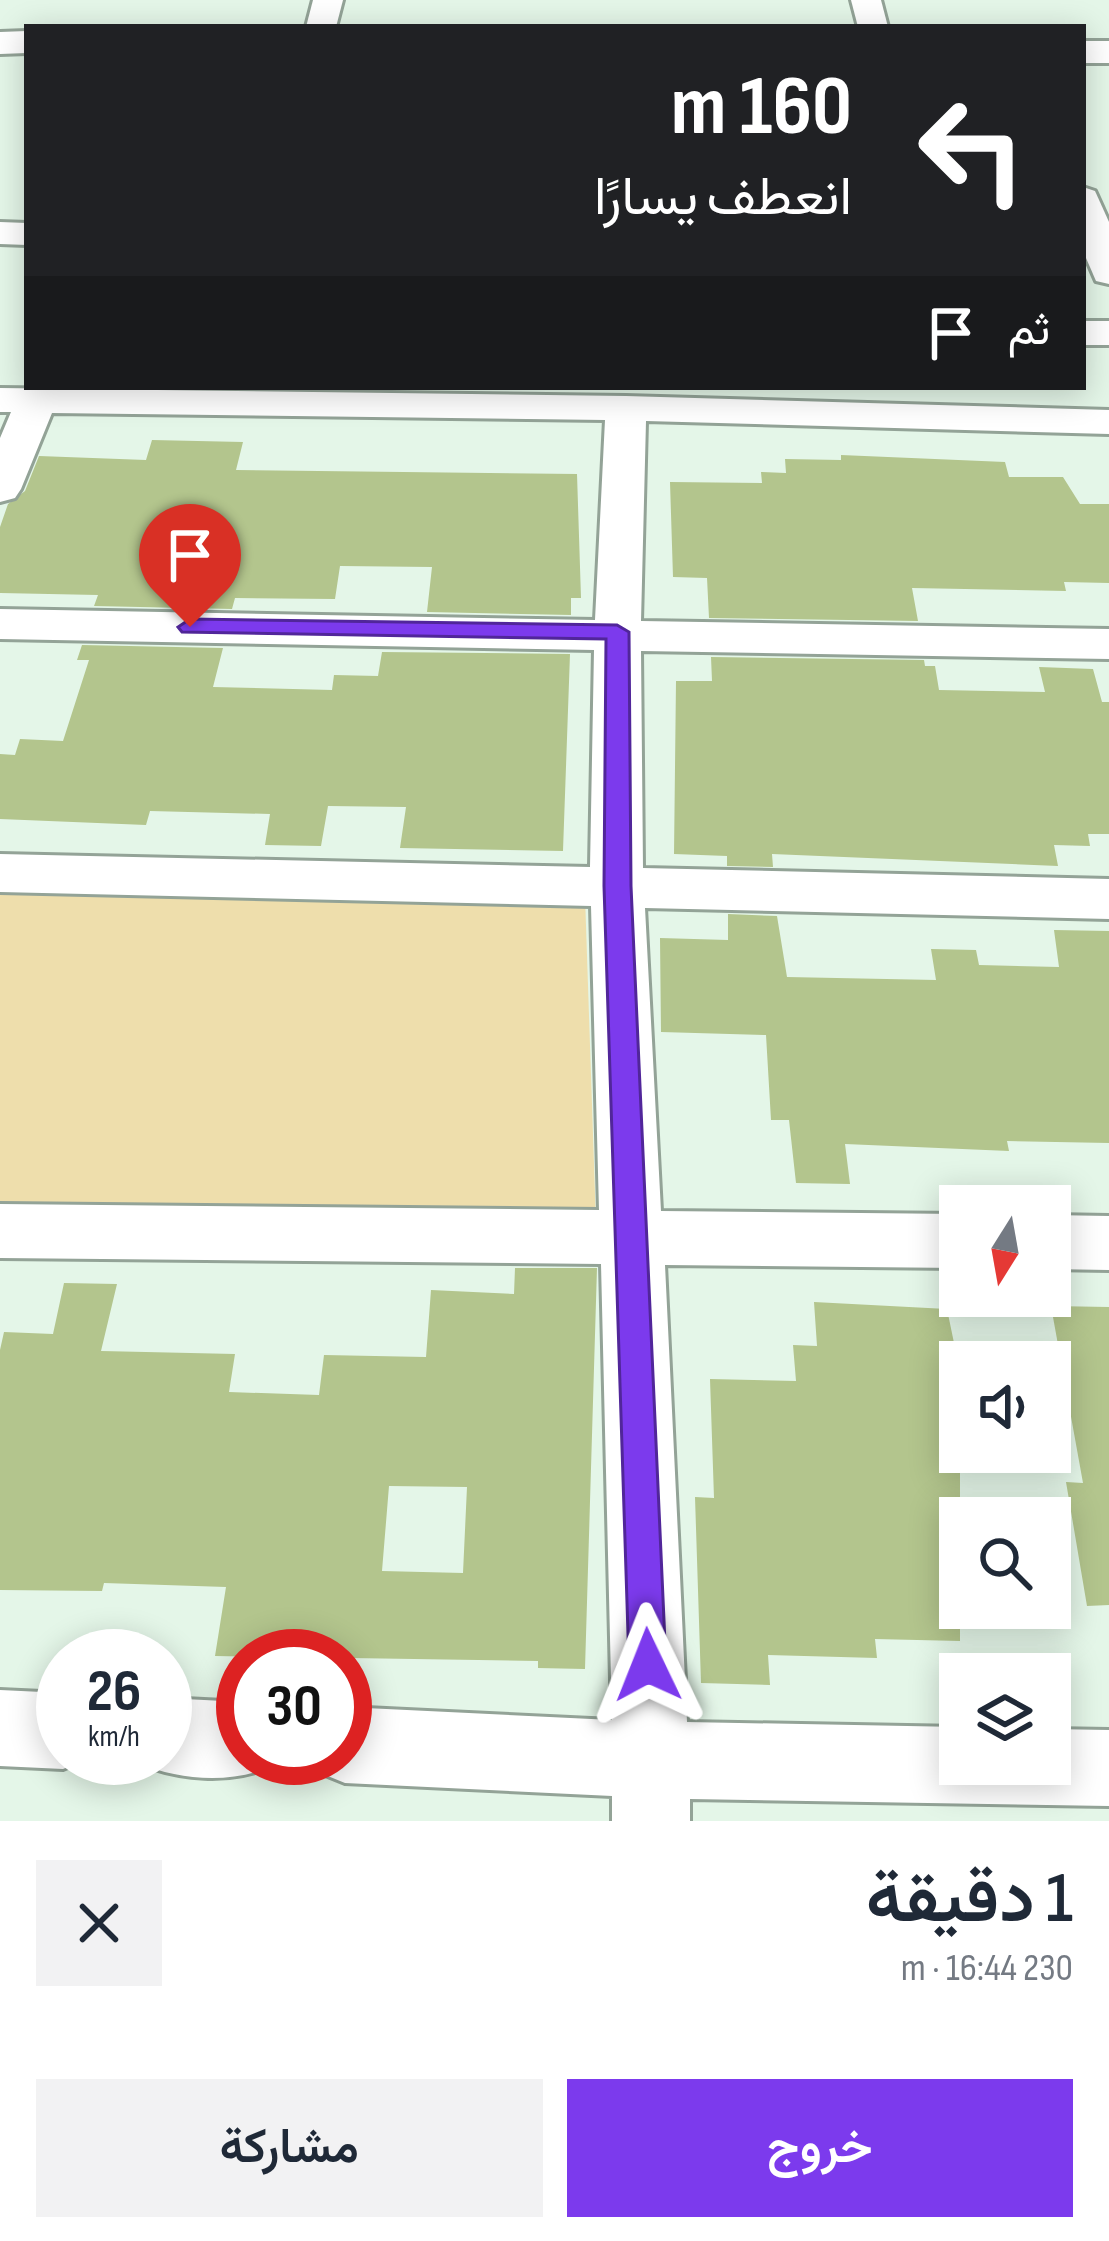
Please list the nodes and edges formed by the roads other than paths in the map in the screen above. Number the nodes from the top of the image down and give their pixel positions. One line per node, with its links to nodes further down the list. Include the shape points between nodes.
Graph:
1 (1086, 207): 2 (street)
2 (1109, 273)
3 (312, 395): 4 (street); 6 (street)
4 (18, 400): 8 (street)
5 (946, 402): 6 (street); 7 (street)
6 (626, 408): 10 (street)
7 (1109, 422)
8 (0, 488)
9 (0, 624): 10 (street)
10 (617, 632): 11 (street); 13 (street)
11 (1109, 644)
12 (0, 873): 13 (street)
13 (617, 886): 14 (street); 16 (street)
14 (1109, 898)
15 (0, 1231): 16 (street)
16 (635, 1238): 17 (street); 24 (street)
17 (939, 1241)
18 (1071, 1242): 19 (street)
19 (1109, 1243)
20 (0, 1728): 21 (street)
21 (36, 1730)
22 (372, 1749): 24 (street)
23 (1109, 1768): 24 (street)
24 (651, 1790)

